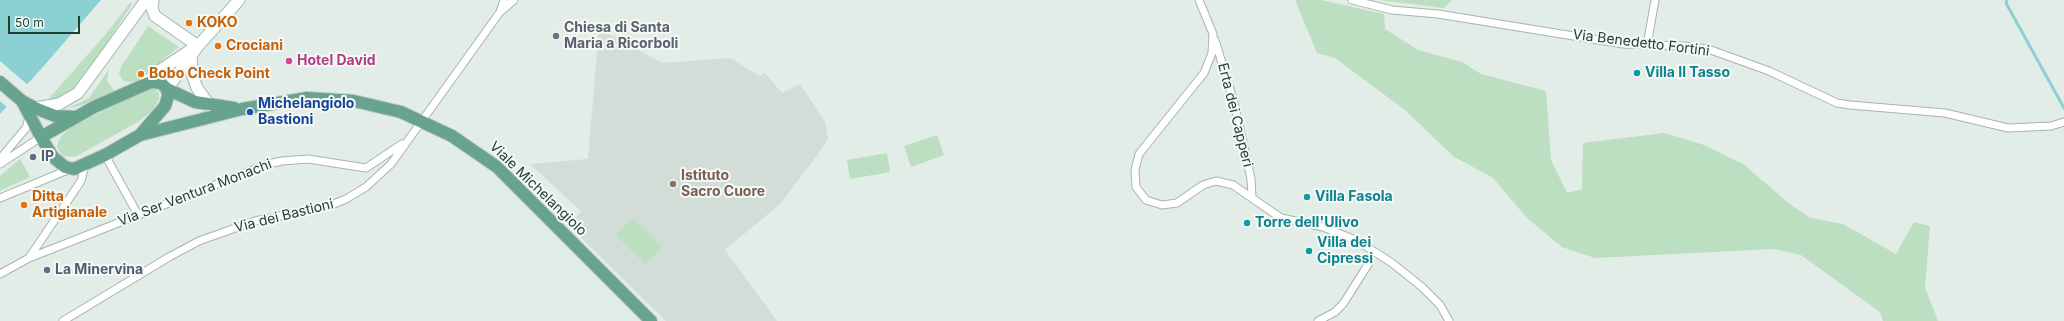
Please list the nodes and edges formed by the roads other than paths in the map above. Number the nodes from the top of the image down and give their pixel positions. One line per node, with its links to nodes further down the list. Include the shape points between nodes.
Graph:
1 (146, 0): 18 (street, via 78,93 59,104)
2 (153, 0): 12 (street, via 155,16)
3 (239, 0): 12 (street)
4 (504, 0): 9 (street)
5 (514, 0): 9 (street)
6 (1198, 0): 10 (street, Erta dei Capperi)
7 (1352, 0): 11 (street, Via Benedetto Fortini, via 1392,10 1438,14 1623,44)
8 (1655, 0): 11 (street)
9 (500, 12): 21 (street, Via dei Bastioni, via 477,47)
10 (1213, 34): 31 (street, Erta dei Capperi, via 1235,106); 31 (street, via 1212,53 1204,73 1139,154 1135,170 1136,187 1146,200 1162,206 1177,203 1203,185 1216,181 1233,185)
11 (1647, 45): 22 (street, Via Benedetto Fortini, via 1708,49 1769,71 1838,103 1945,114 2008,128 2051,126)
12 (198, 46): 13 (street); 15 (street)
13 (191, 56): 16 (street); 17 (street, via 192,74 197,88)
14 (0, 82): 18 (main road)
15 (145, 83): 16 (main road, via 158,82); 20 (main road)
16 (167, 89): 17 (main road); 23 (main road, via 165,106)
17 (210, 106): 19 (main road)
18 (29, 108): 20 (main road, via 55,116); 24 (main road); 27 (street, via 26,128)
19 (242, 109): 21 (main road, Viale Michelangiolo, via 292,99 338,99 385,107); 23 (main road)
20 (75, 117): 24 (main road)
21 (421, 120): 25 (street, Via dei Bastioni); 38 (main road, Viale Michelangiolo, via 452,136 497,167)
22 (2064, 122)
23 (140, 135): 26 (main road)
24 (41, 137): 28 (street); 30 (main road, via 56,160)
25 (407, 141): 33 (street, Via Ser Ventura Monachi, via 366,168 308,159 282,161); 37 (street, Via dei Bastioni, via 391,164 346,199 323,208 255,221 206,238 168,257)
26 (105, 155): 29 (main road); 33 (street)
27 (0, 159)
28 (0, 164)
29 (85, 165): 30 (main road); 34 (street, via 81,181)
30 (70, 169): 32 (street)
31 (1252, 197): 40 (street, via 1281,218 1323,227 1358,241 1422,287 1440,305)
32 (0, 198)
33 (138, 214): 34 (street, Via Ser Ventura Monachi)
34 (28, 258): 36 (street, Via Ser Ventura Monachi)
35 (1369, 263): 39 (street, via 1343,304 1335,312)
36 (0, 274)
37 (63, 321)
38 (651, 321)
39 (1318, 321)
40 (1449, 321)

